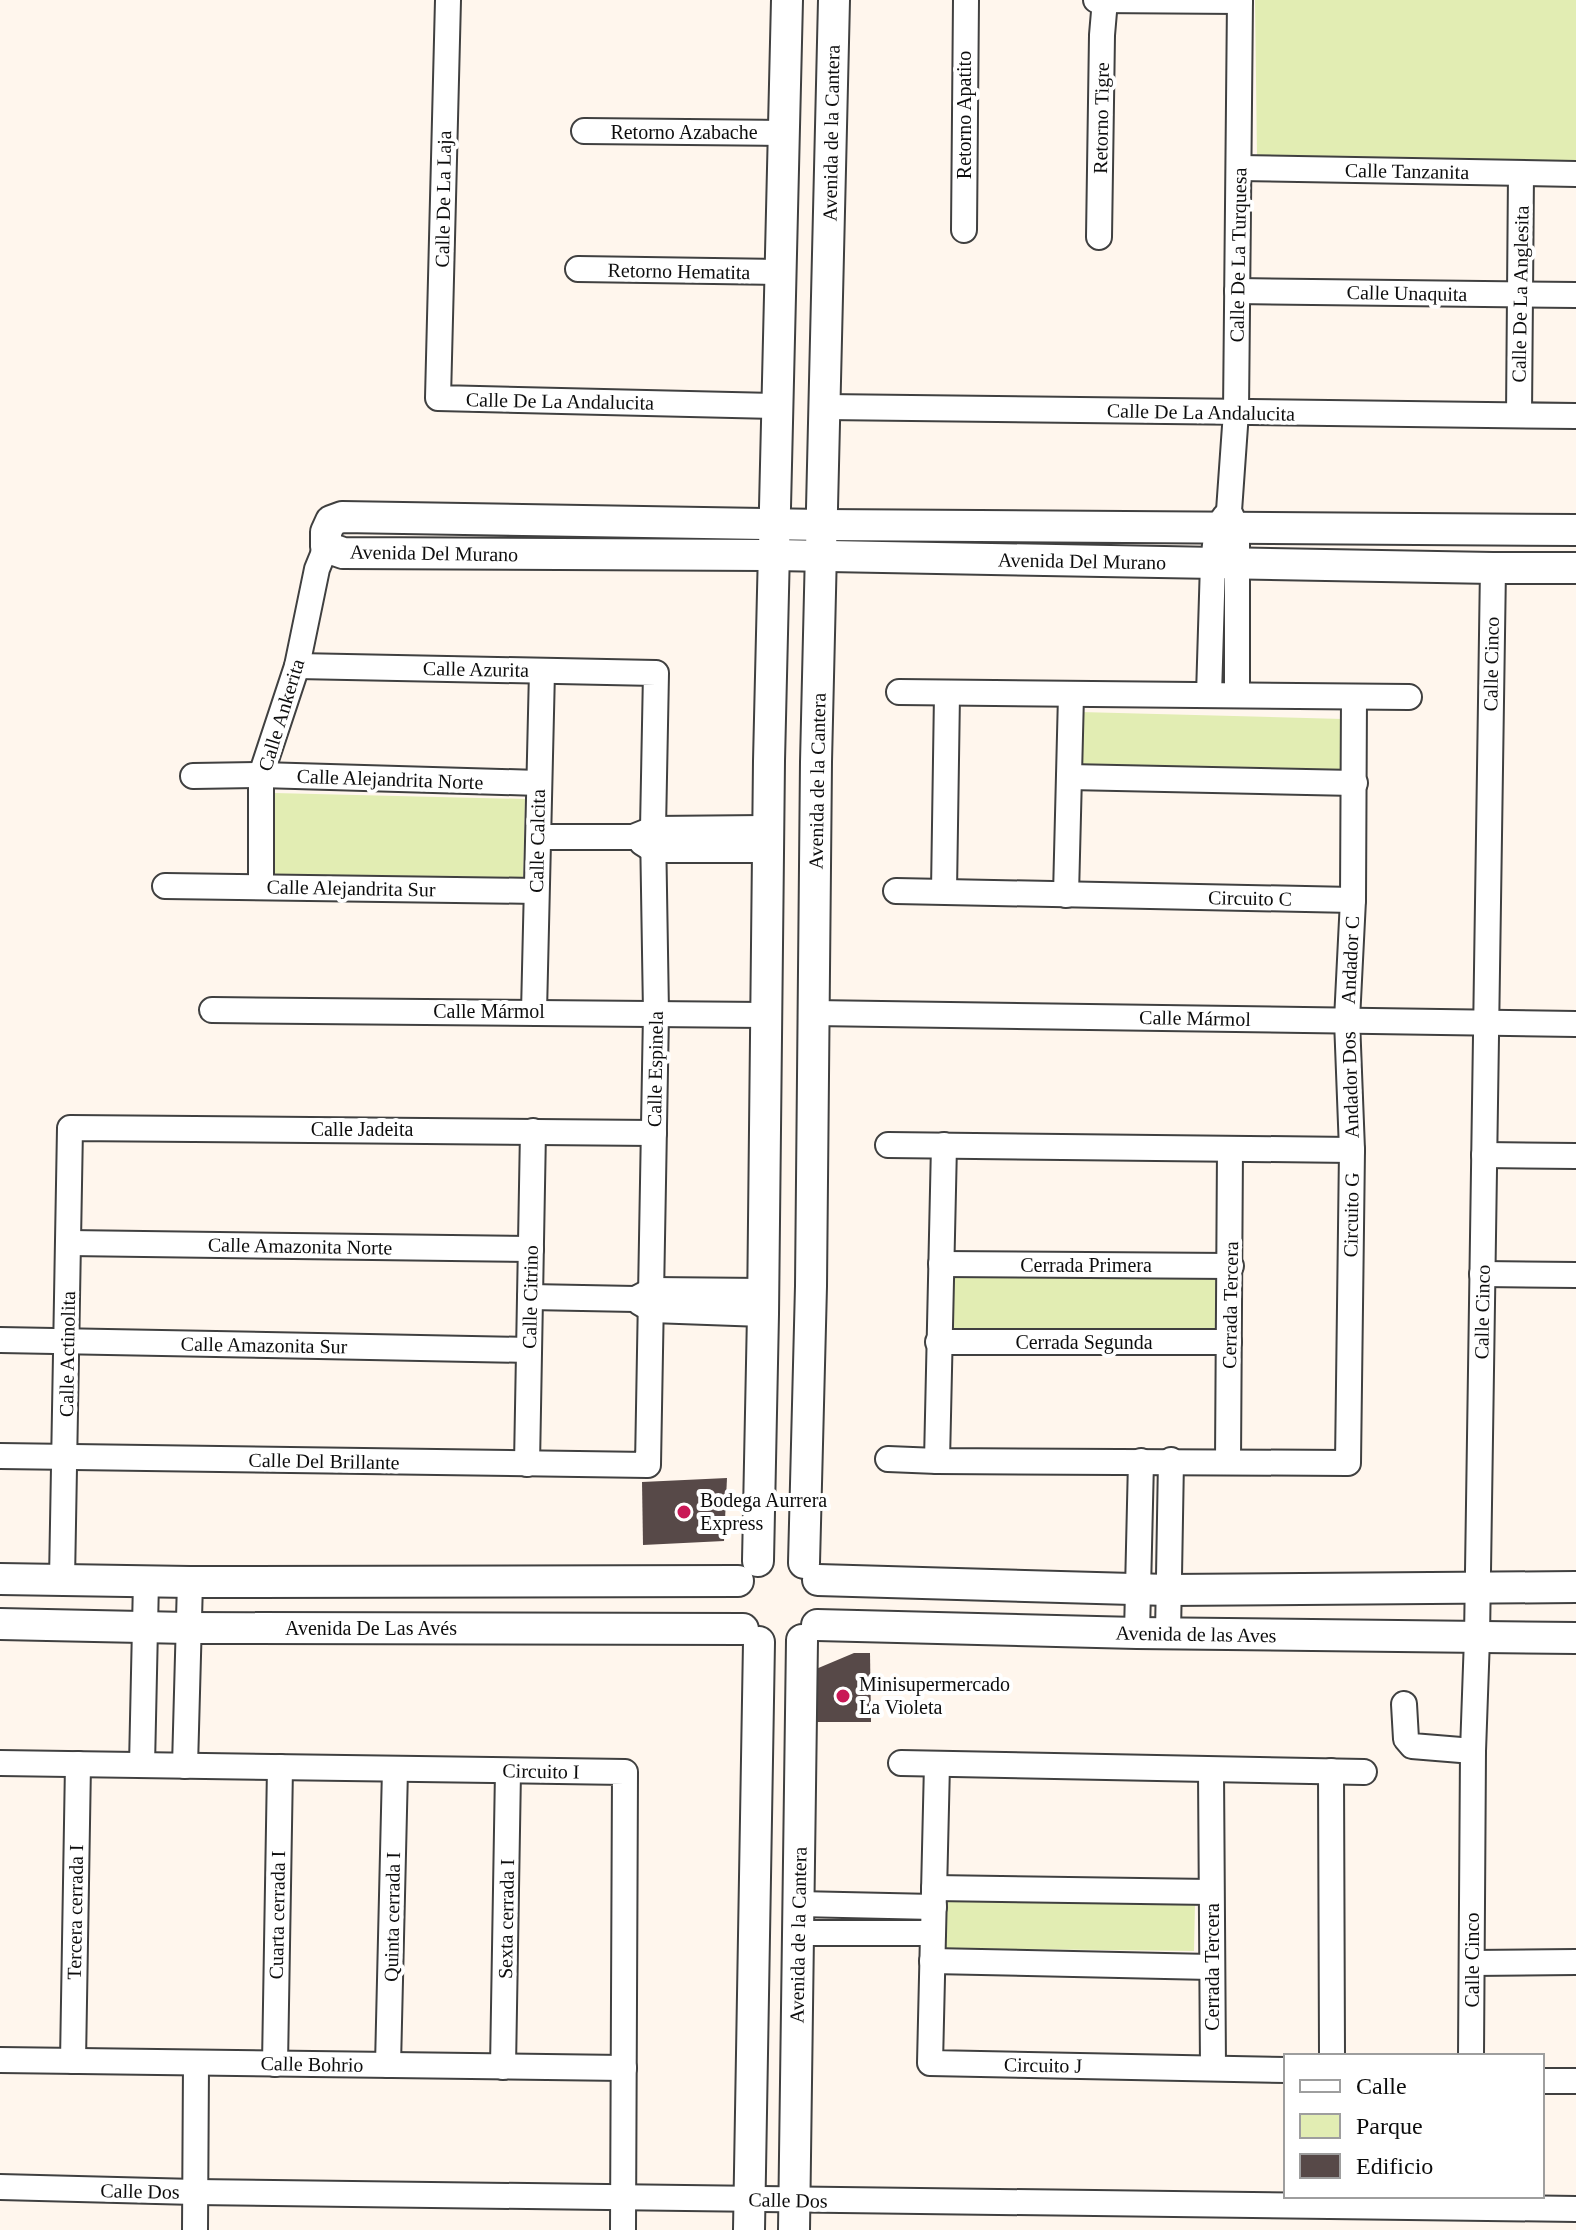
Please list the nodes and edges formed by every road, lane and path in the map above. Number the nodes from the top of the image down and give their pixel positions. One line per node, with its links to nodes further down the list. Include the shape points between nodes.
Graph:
1 (448, 0): 20 (street, Calle De La Laja)
2 (787, 0): 9 (street)
3 (834, 0): 22 (street, Avenida de la Cantera)
4 (966, 0): 13 (street, Retorno Apatito)
5 (1096, 0): 6 (street)
6 (1105, 0): 7 (street); 14 (street, Retorno Tigre)
7 (1240, 1): 10 (street, Calle De La Turquesa)
8 (584, 131): 9 (street, Retorno Azabache)
9 (784, 133): 16 (street)
10 (1239, 168): 11 (street, Calle Tanzanita); 17 (street, Calle De La Turquesa)
11 (1521, 173): 12 (street, Calle Tanzanita); 18 (street, Calle De La Anglesita)
12 (1576, 174)
13 (964, 230)
14 (1099, 237)
15 (578, 269): 16 (street, Retorno Hematita)
16 (781, 272): 21 (street)
17 (1237, 291): 18 (street, Calle Unaquita); 23 (street, Calle De La Turquesa)
18 (1520, 294): 19 (street, Calle Unaquita); 24 (street, Calle De La Anglesita)
19 (1576, 295)
20 (438, 398): 21 (street, Calle De La Andalucita)
21 (778, 406): 27 (street)
22 (826, 407): 23 (street, Calle De La Andalucita); 28 (street, Avenida de la Cantera)
23 (1236, 412): 24 (street, Calle De La Andalucita); 26 (street, Calle De La Turquesa)
24 (1519, 415): 25 (street, Calle De La Andalucita)
25 (1576, 416)
26 (1228, 522): 28 (street, Avenida Del Murano); 29 (street, Avenida Del Murano); 33 (street, Calle De La Turquesa)
27 (775, 524): 28 (street, Avenida Del Murano); 30 (street, Avenida Del Murano, via 342,517 331,521); 31 (street)
28 (823, 525): 32 (street, Avenida de la Cantera)
29 (1576, 530)
30 (326, 547): 31 (street, Avenida Del Murano, via 343,553); 36 (street, Calle Ankerita)
31 (774, 555): 32 (street, Avenida Del Murano); 53 (street)
32 (822, 556): 33 (street, Avenida Del Murano); 64 (street, Avenida de la Cantera)
33 (1225, 563): 34 (street, Avenida Del Murano); 42 (street, Calle De La Turquesa); 43 (street, Calle De La Turquesa)
34 (1493, 568): 35 (street, Avenida Del Murano); 67 (street, Calle Cinco)
35 (1576, 568)
36 (297, 666): 37 (street, Calle Azurita); 46 (street, Calle Ankerita)
37 (542, 671): 38 (street, Calle Azurita); 49 (street, Calle Calcita)
38 (656, 673): 52 (street, Calle Espinela)
39 (899, 692): 40 (street)
40 (947, 694): 41 (street); 58 (street)
41 (1071, 695): 42 (street); 48 (street)
42 (1209, 695): 43 (street)
43 (1237, 695): 44 (street)
44 (1354, 697): 45 (street); 50 (street)
45 (1409, 697)
46 (261, 775): 47 (street, Calle Alejandrita Norte); 49 (street, Calle Alejandrita Norte); 55 (street, Calle Ankerita)
47 (193, 776)
48 (1069, 777): 50 (street); 59 (street)
49 (539, 783): 51 (street, Calle Calcita)
50 (1355, 783): 60 (street)
51 (539, 837): 52 (street); 56 (street, Calle Calcita)
52 (647, 839): 53 (street); 63 (street, Calle Espinela)
53 (768, 839): 65 (street)
54 (165, 886): 55 (street, Calle Alejandrita Sur)
55 (261, 886): 56 (street, Calle Alejandrita Sur)
56 (536, 891): 62 (street, Calle Calcita)
57 (896, 891): 58 (street, Circuito C)
58 (944, 891): 59 (street, Circuito C)
59 (1066, 895): 60 (street, Circuito C)
60 (1353, 900): 66 (street, Andador C)
61 (212, 1010): 62 (street, Calle Mármol)
62 (534, 1012): 63 (street, Calle Mármol)
63 (656, 1013): 65 (street, Calle Mármol); 71 (street, Calle Espinela)
64 (814, 1013): 66 (street, Calle Mármol); 102 (street, Avenida de la Cantera)
65 (766, 1015): 86 (street)
66 (1347, 1020): 67 (street, Calle Mármol); 75 (street, Andador Dos)
67 (1486, 1022): 68 (street, Calle Mármol); 76 (street, Calle Cinco)
68 (1576, 1024)
69 (70, 1128): 70 (street, Calle Jadeita); 78 (street, Calle Actinolita)
70 (533, 1131): 71 (street, Calle Jadeita); 79 (street, Calle Citrino)
71 (654, 1133): 85 (street, Calle Espinela)
72 (888, 1145): 73 (street, Circuito G)
73 (944, 1145): 74 (street, Circuito G); 80 (street)
74 (1230, 1149): 75 (street, Circuito G); 81 (street, Cerrada Tercera)
75 (1352, 1150): 98 (street, Circuito G, via 1348,1463)
76 (1484, 1155): 77 (street); 82 (street, Calle Cinco)
77 (1576, 1156)
78 (69, 1243): 79 (street, Calle Amazonita Norte); 88 (street, Calle Actinolita)
79 (531, 1249): 84 (street, Calle Citrino)
80 (941, 1264): 81 (street, Cerrada Primera); 89 (street)
81 (1231, 1266): 90 (street, Cerrada Tercera)
82 (1482, 1274): 83 (street); 108 (street, Calle Cinco)
83 (1576, 1275)
84 (530, 1297): 85 (street); 91 (street, Calle Citrino)
85 (646, 1300): 86 (street); 100 (street, Calle Espinela)
86 (763, 1302): 101 (street)
87 (0, 1340): 88 (street, Calle Amazonita Sur)
88 (67, 1341): 91 (street, Calle Amazonita Sur); 93 (street, Calle Actinolita)
89 (938, 1342): 90 (street, Cerrada Segunda); 96 (street)
90 (1229, 1342): 98 (street, Cerrada Tercera)
91 (529, 1350): 99 (street, Calle Citrino)
92 (0, 1456): 93 (street, Calle Del Brillante)
93 (65, 1457): 99 (street, Calle Del Brillante); 104 (street, Calle Actinolita)
94 (888, 1459): 96 (street, Circuito G)
95 (1171, 1460): 97 (street, Circuito G); 98 (street, Circuito G); 110 (street)
96 (937, 1461): 97 (street, Circuito G)
97 (1141, 1461): 109 (street)
98 (1228, 1462)
99 (527, 1464): 100 (street, Calle Del Brillante)
100 (648, 1465)
101 (748, 1571): 102 (street, via 772,1557 787,1557); 106 (street); 117 (street, via 734,1593 733,1606)
102 (811, 1571): 109 (street); 114 (street, via 823,1595 823,1611)
103 (0, 1579): 104 (street)
104 (62, 1580): 105 (street)
105 (146, 1581): 106 (street); 112 (street)
106 (190, 1582): 113 (street)
107 (1576, 1587): 108 (street)
108 (1478, 1588): 110 (street); 118 (street, Calle Cinco)
109 (1138, 1590): 110 (street); 115 (street)
110 (1168, 1590): 116 (street)
111 (0, 1624): 112 (street, Avenida De Las Avés)
112 (145, 1627): 113 (street, Avenida De Las Avés); 126 (street)
113 (188, 1628): 117 (street, Avenida De Las Avés); 127 (street)
114 (810, 1632): 115 (street, Avenida de las Aves); 117 (street, via 789,1645 774,1646); 136 (street, Avenida de la Cantera)
115 (1137, 1633): 116 (street, Avenida de las Aves)
116 (1168, 1634): 118 (street, Avenida de las Aves)
117 (751, 1636): 158 (street)
118 (1477, 1638): 119 (street, Avenida de las Aves); 121 (street, Calle Cinco)
119 (1576, 1638)
120 (1404, 1704): 121 (street, via 1406,1739 1412,1746)
121 (1473, 1751): 140 (street, Calle Cinco)
122 (0, 1763): 124 (street, Circuito I)
123 (901, 1763): 125 (street)
124 (78, 1764): 126 (street, Circuito I); 145 (street, Tercera cerrada I)
125 (937, 1764): 131 (street); 135 (street, Circuito J)
126 (142, 1765): 127 (street, Circuito I)
127 (185, 1766): 128 (street, Circuito I)
128 (280, 1767): 129 (street, Circuito I); 147 (street, Cuarta cerrada I)
129 (395, 1769): 130 (street, Circuito I); 148 (street, Quinta cerrada I)
130 (508, 1771): 149 (street, Sexta cerrada I); 150 (street, Circuito I, via 625,1772)
131 (1211, 1771): 132 (street); 134 (street, Cerrada Tercera)
132 (1331, 1771): 133 (street); 142 (street)
133 (1364, 1772)
134 (1211, 1892): 135 (street); 141 (street, Cerrada Tercera)
135 (934, 1898): 136 (street); 137 (street, Circuito J)
136 (799, 1918): 137 (street); 159 (street, Avenida de la Cantera)
137 (933, 1933): 138 (street, Circuito J)
138 (932, 1961): 141 (street); 151 (street, Circuito J, via 930,2063)
139 (1576, 1962): 140 (street)
140 (1472, 1963): 143 (street, Calle Cinco)
141 (1211, 1967): 151 (street, Cerrada Tercera)
142 (1332, 2054)
143 (1471, 2054)
144 (0, 2060): 145 (street, Calle Bohrio)
145 (73, 2061): 146 (street, Calle Bohrio)
146 (196, 2063): 147 (street, Calle Bohrio); 156 (street)
147 (275, 2064): 148 (street, Calle Bohrio)
148 (388, 2065): 149 (street, Calle Bohrio)
149 (503, 2067): 150 (street, Calle Bohrio)
150 (624, 2068): 157 (street, Circuito I)
151 (1213, 2068): 152 (street, Circuito J)
152 (1284, 2070)
153 (1544, 2081): 154 (street)
154 (1576, 2081)
155 (0, 2187): 156 (street, Calle Dos)
156 (195, 2192): 157 (street, Calle Dos); 163 (street)
157 (624, 2198): 158 (street, Calle Dos); 164 (street, Circuito I)
158 (749, 2199): 159 (street, Calle Dos); 165 (street)
159 (794, 2200): 162 (street, Calle Dos); 166 (street, Avenida de la Cantera)
160 (1576, 2209): 161 (street, Calle Dos)
161 (1467, 2211): 162 (street, Calle Dos)
162 (1331, 2218)
163 (195, 2230)
164 (623, 2230)
165 (749, 2230)
166 (794, 2230)

